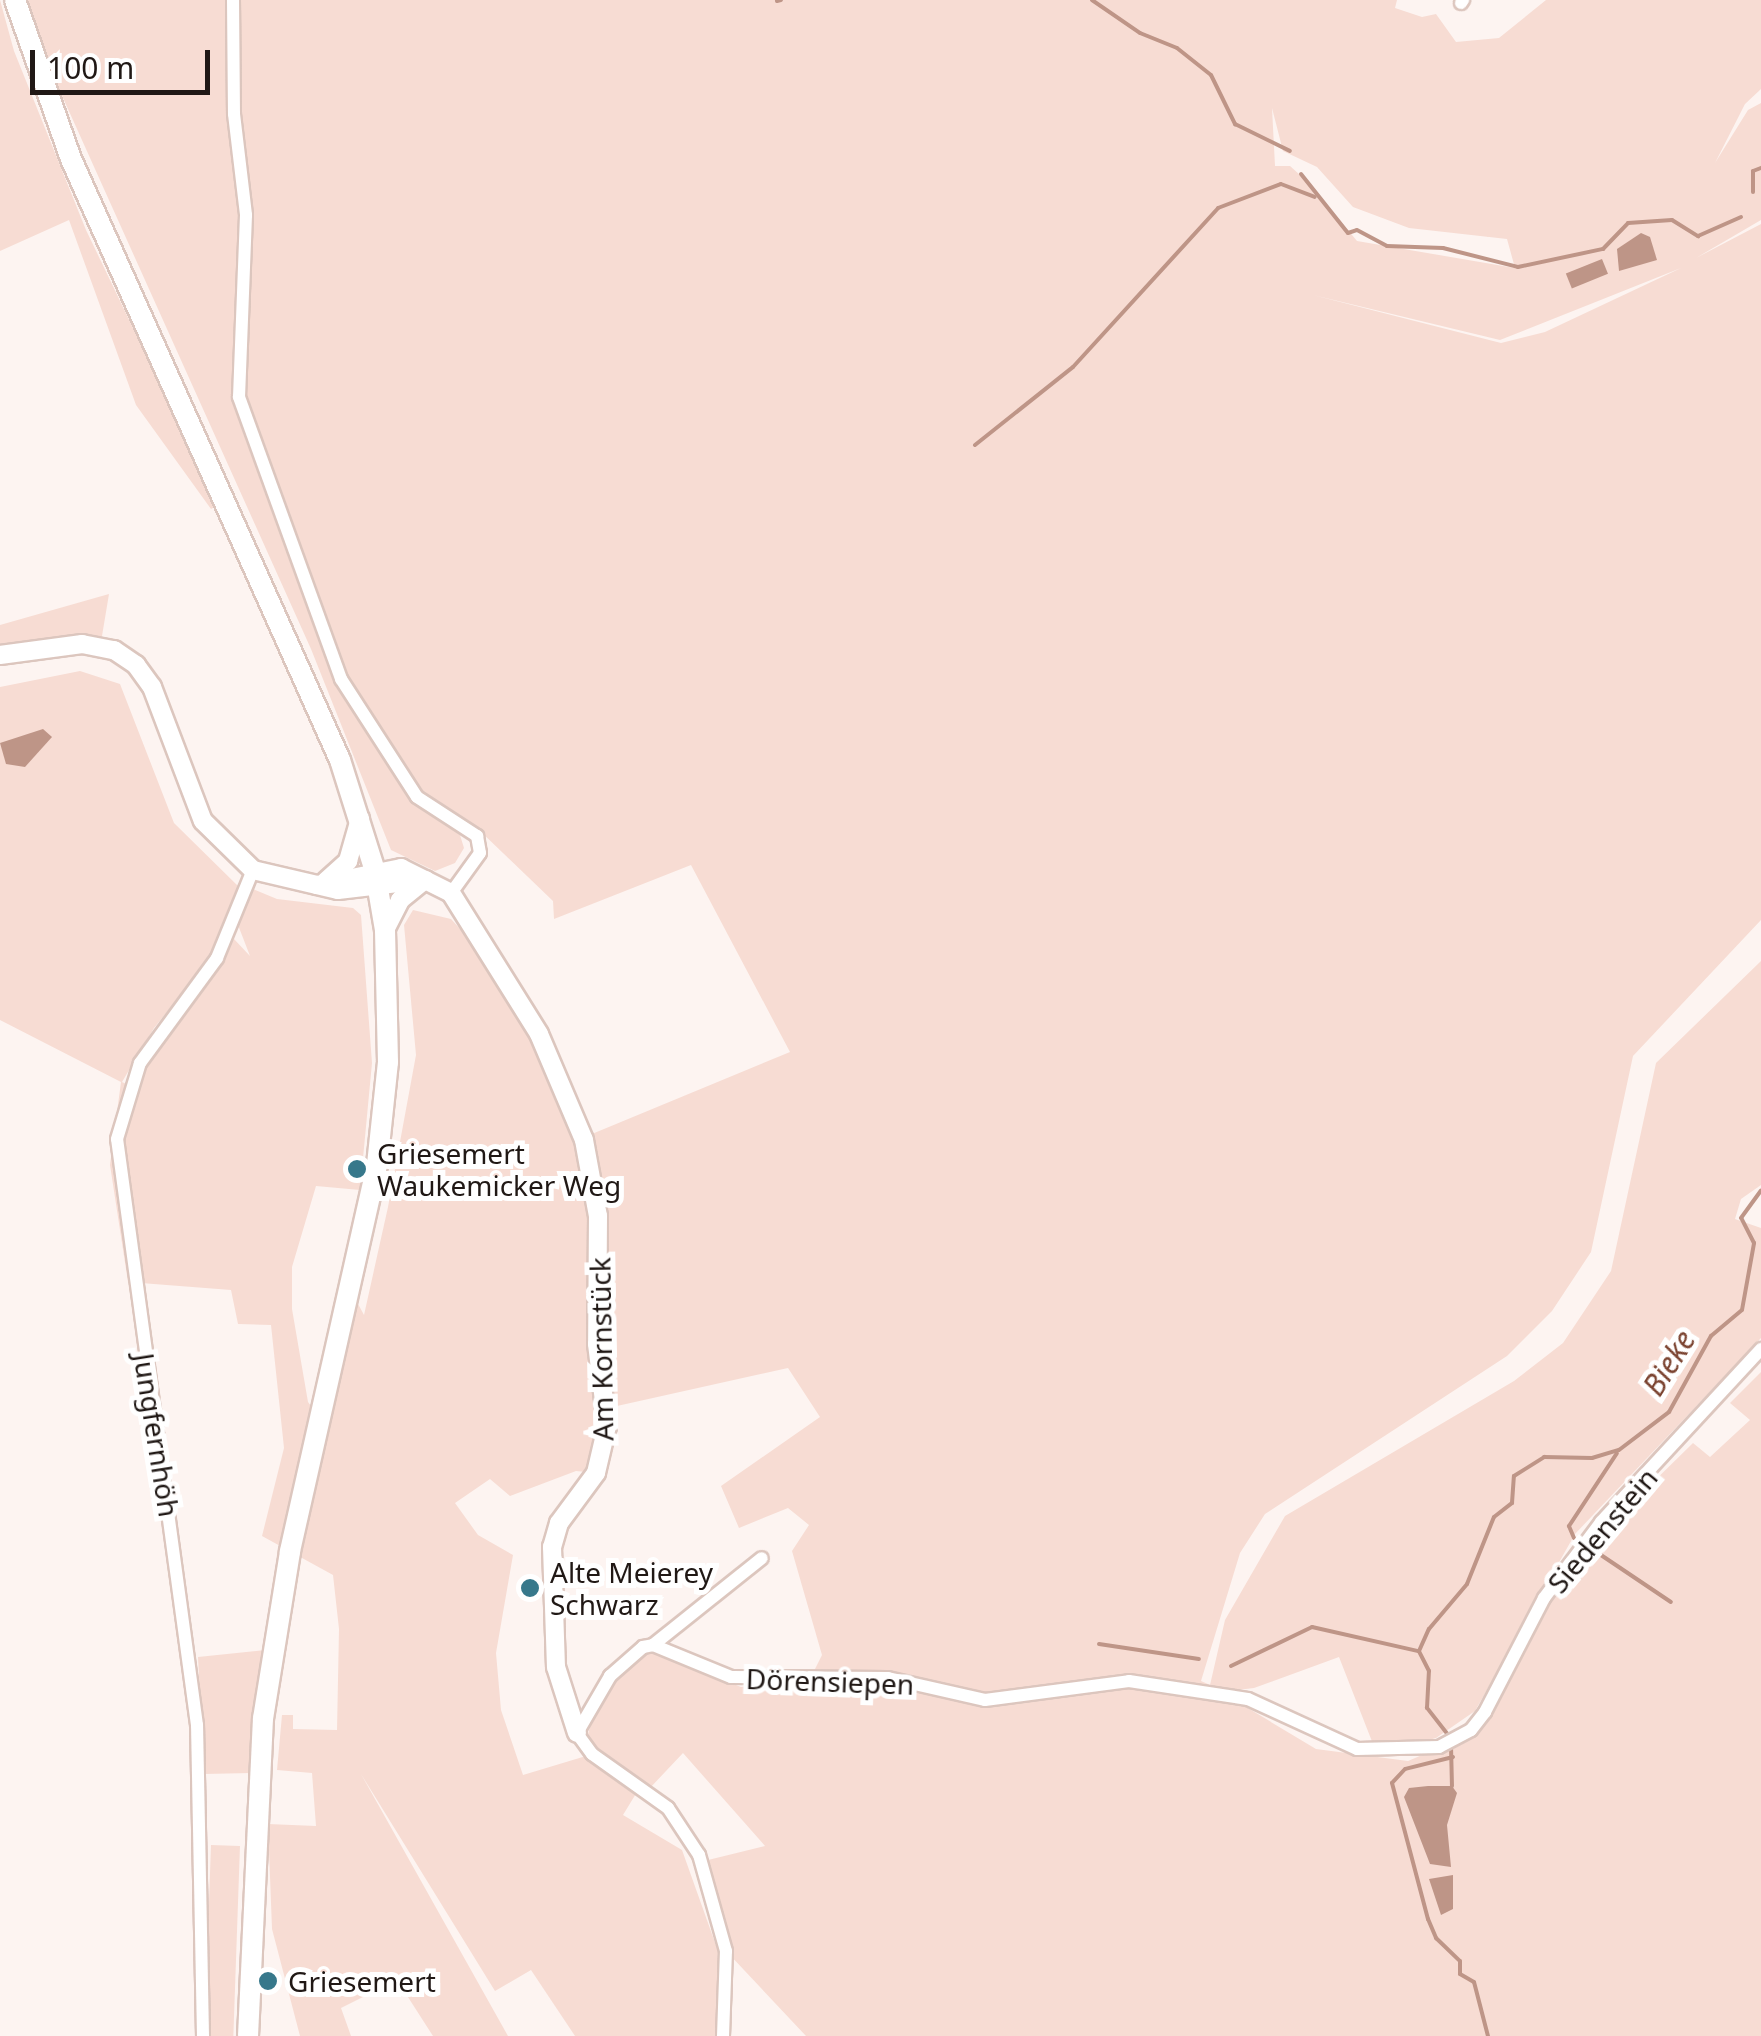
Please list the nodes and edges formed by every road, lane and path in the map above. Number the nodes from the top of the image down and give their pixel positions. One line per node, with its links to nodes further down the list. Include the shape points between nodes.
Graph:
1 (14, 0): 4 (main road, via 71,159 296,652)
2 (233, 0): 9 (street, via 234,114 246,214 239,398 341,680 417,797 477,836 480,853)
3 (0, 655): 5 (street, via 82,644 128,658 152,686 203,822)
4 (360, 818): 6 (main road); 8 (street, via 348,861)
5 (252, 870): 8 (street); 16 (street, Jungfernhöh, via 217,958 140,1063 117,1139 196,1710)
6 (376, 879): 7 (street, Am Kornstück, via 402,868); 8 (street); 10 (main road)
7 (426, 880): 9 (street, Am Kornstück); 10 (street, via 400,900)
8 (317, 886)
9 (451, 892): 14 (street, Am Kornstück, via 495,956 564,1087 584,1140 598,1216 596,1344 607,1408 604,1448 596,1473 558,1523 552,1547 556,1667)
10 (385, 930): 17 (main road, via 388,1062 377,1165 290,1552 263,1718)
11 (1761, 1349): 15 (street, Siedenstein, via 1581,1547 1544,1598 1471,1730 1439,1748)
12 (762, 1558): 13 (street)
13 (653, 1645): 14 (street, via 610,1676); 15 (street, Dörensiepen, via 730,1678 888,1678 985,1700 1129,1682 1238,1697)
14 (577, 1733): 18 (street, via 592,1754 668,1808 700,1854 726,1951)
15 (1357, 1749)
16 (203, 2036)
17 (248, 2036)
18 (724, 2036)

